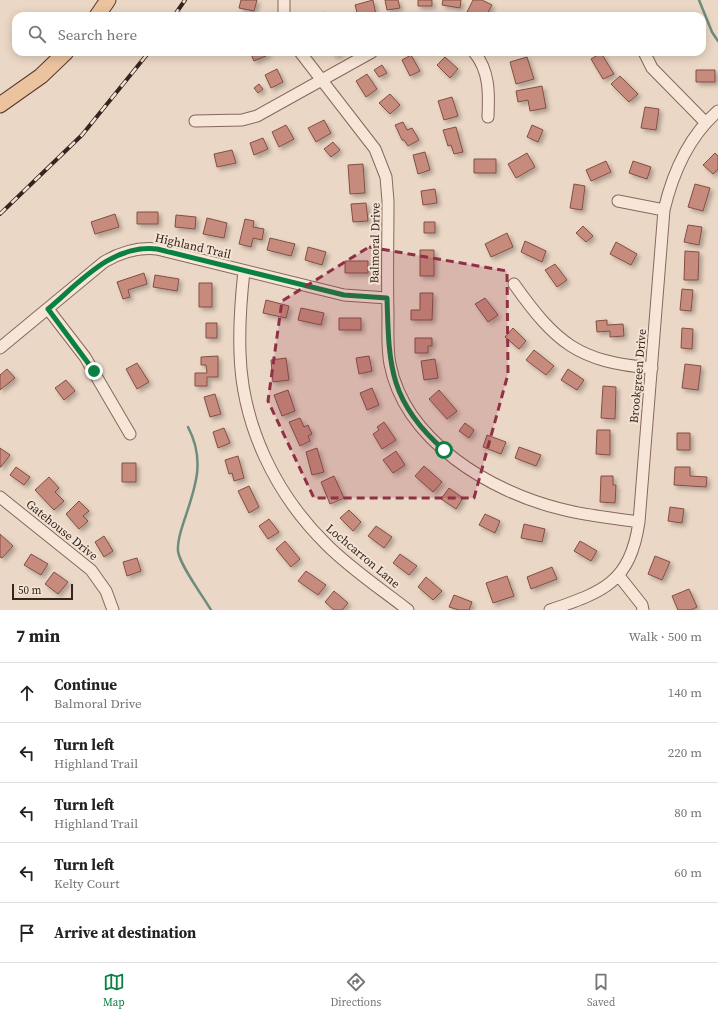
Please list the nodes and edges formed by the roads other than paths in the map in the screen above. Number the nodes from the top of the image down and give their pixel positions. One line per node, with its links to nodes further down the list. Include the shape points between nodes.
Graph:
1 (108, 0): 3 (main road)
2 (284, 0): 4 (street)
3 (100, 12)
4 (284, 12)
5 (62, 56): 11 (main road, via 40,76)
6 (303, 56): 10 (street, Balmoral Drive)
7 (365, 56): 10 (street)
8 (477, 56): 13 (street, via 487,78)
9 (646, 56): 15 (street, via 652,68)
10 (321, 80): 14 (street, via 257,116 242,120); 20 (street, Balmoral Drive, via 374,150 386,177)
11 (0, 105)
12 (718, 111): 15 (street, Brookgreen Drive)
13 (488, 117)
14 (195, 121)
15 (706, 123): 17 (street, Brookgreen Drive, via 686,148 671,181)
16 (618, 201): 17 (street)
17 (664, 210): 23 (street, Brookgreen Drive)
18 (244, 271): 20 (street, Highland Trail, via 344,295); 21 (street, Highland Trail, via 157,249 135,249 104,262); 29 (street, Lochcarron Lane, via 240,368 251,423 265,458 284,493 320,538)
19 (514, 284): 23 (street, via 552,331 572,347 610,363)
20 (387, 298): 26 (street, Balmoral Drive, via 388,345 393,375 410,413 433,440 476,472 511,491 560,509)
21 (48, 309): 22 (street, Highland Trail); 24 (street, via 85,358)
22 (0, 348)
23 (652, 368): 26 (street, Brookgreen Drive)
24 (130, 434)
25 (0, 497): 28 (street, Gatehouse Drive, via 91,570 106,591)
26 (639, 522): 27 (street, Brookgreen Drive, via 634,548)
27 (619, 576): 30 (street, Brookgreen Drive, via 594,593); 31 (street, via 642,605)
28 (113, 610)
29 (408, 610)
30 (550, 610)
31 (643, 610)

